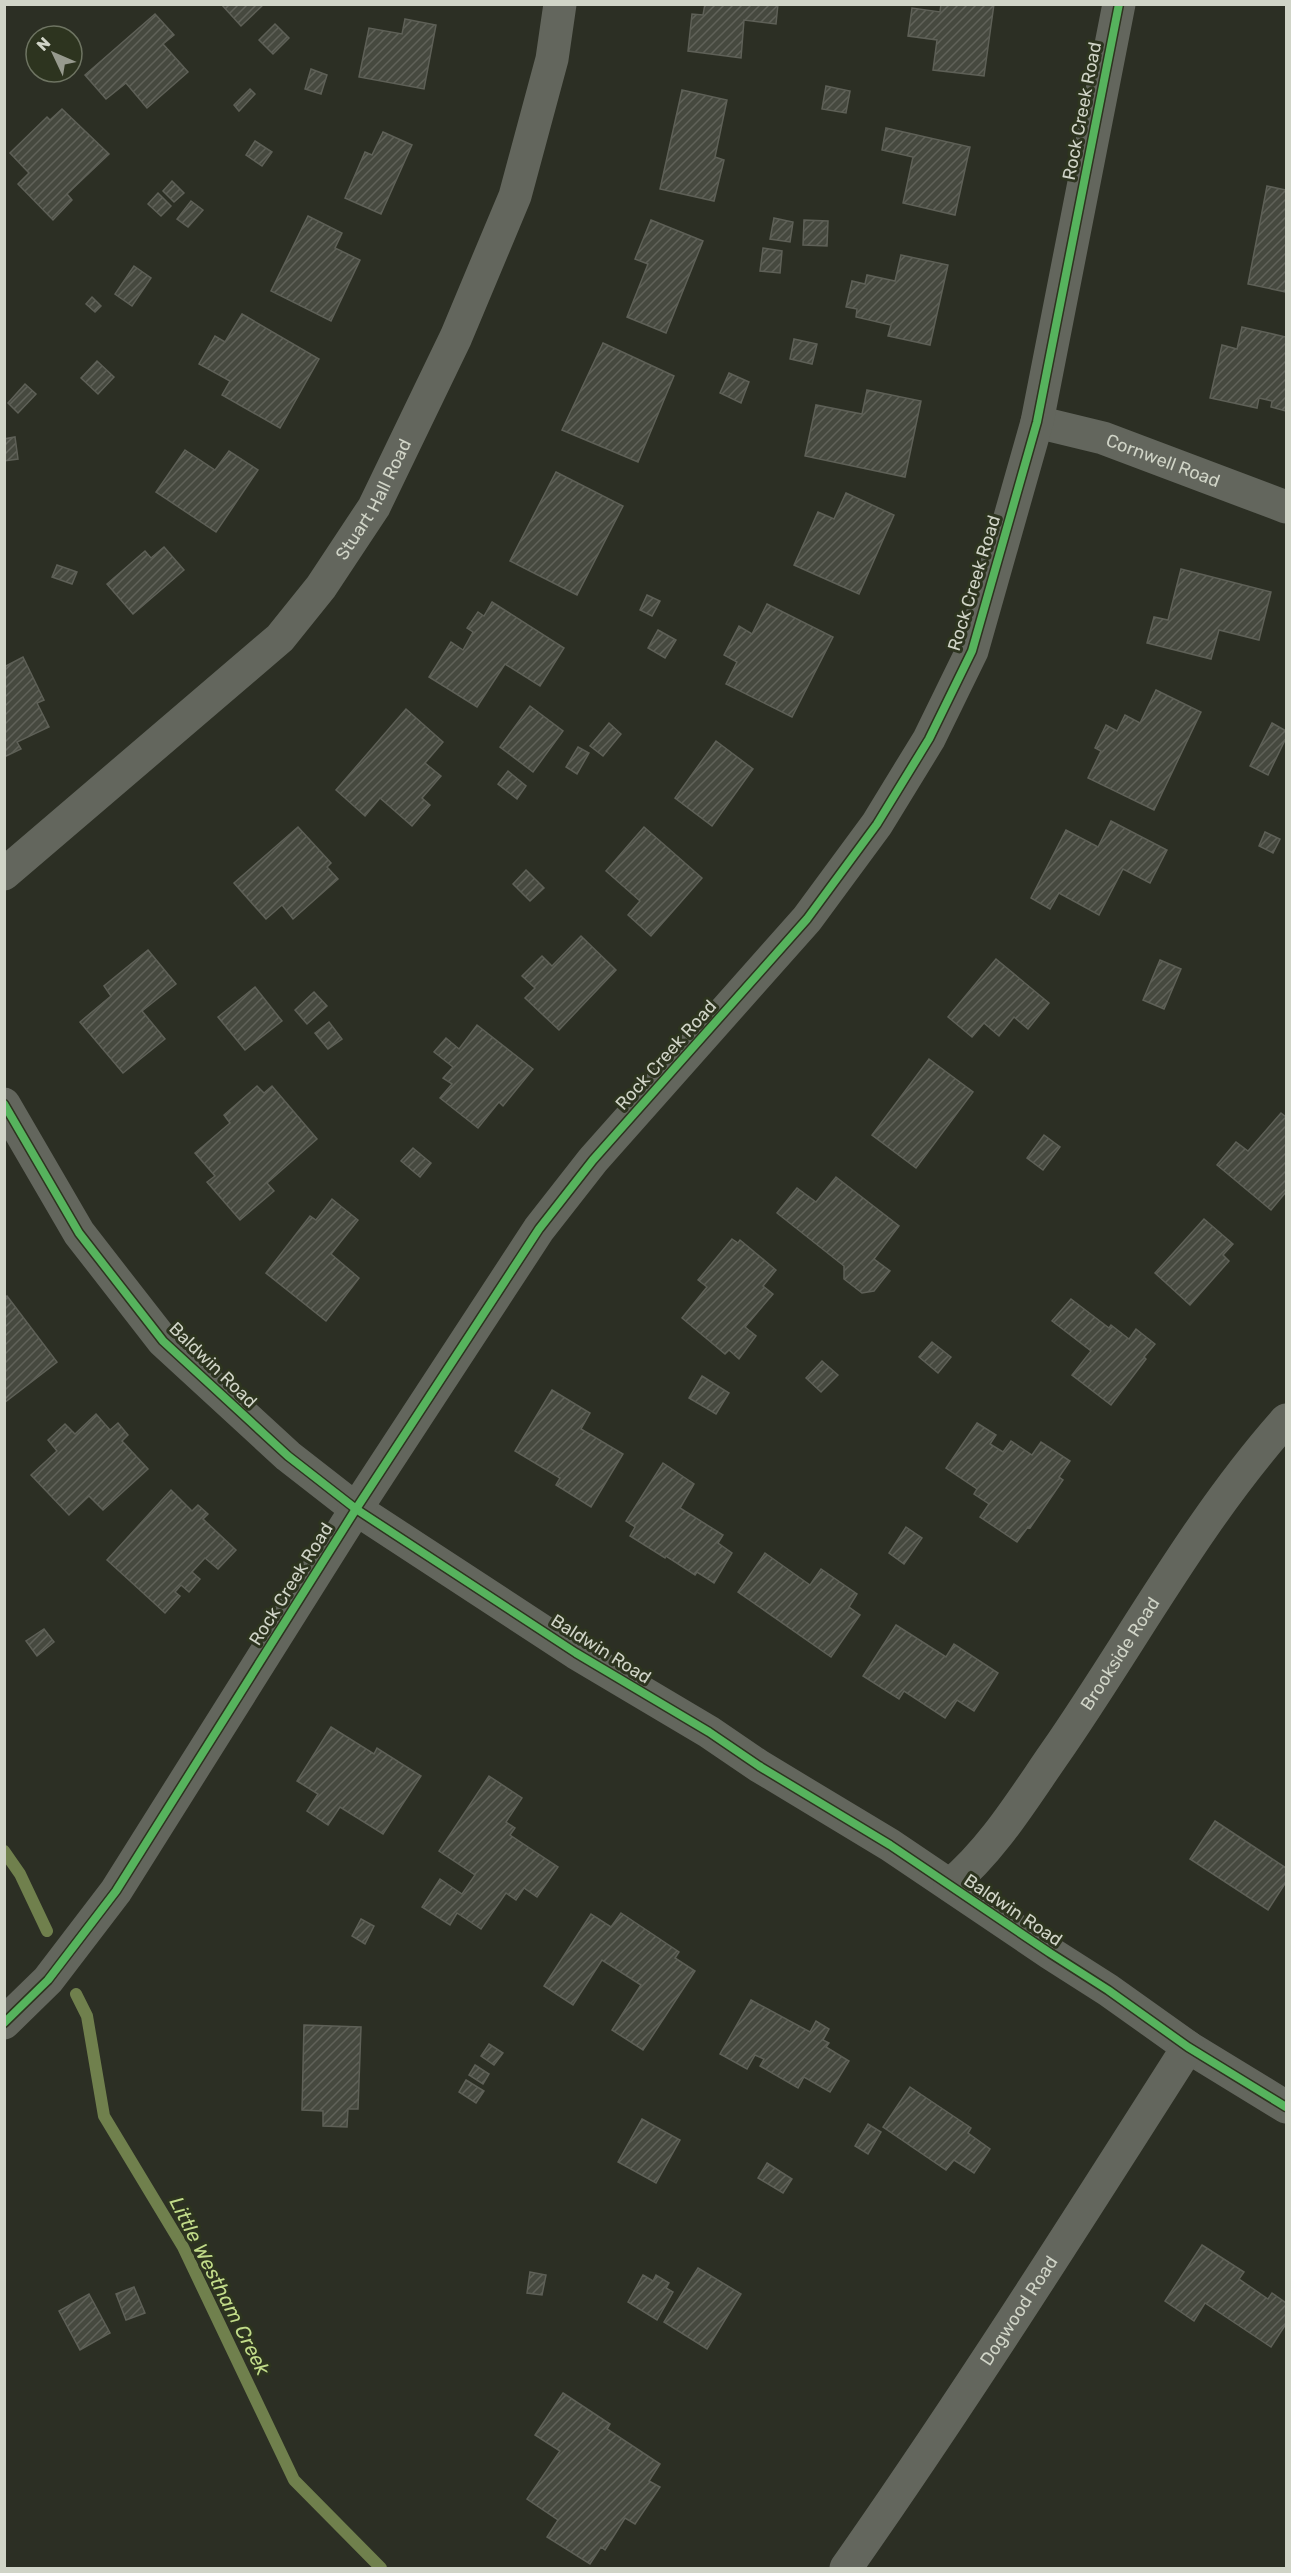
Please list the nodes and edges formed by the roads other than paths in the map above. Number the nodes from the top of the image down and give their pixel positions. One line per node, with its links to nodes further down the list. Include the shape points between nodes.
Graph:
1 (560, 4): 5 (street, Stuart Hall Road, via 552,59 515,196 456,337 374,507 321,587 280,638)
2 (1119, 4): 3 (street, Rock Creek Road)
3 (1037, 422): 4 (street, Cornwell Road, via 1103,438); 8 (street, Rock Creek Road, via 972,651 929,739 877,824 807,919 593,1160 539,1229)
4 (1287, 507)
5 (4, 874)
6 (4, 1104): 8 (street, Baldwin Road, via 79,1233 164,1341 288,1456)
7 (1287, 1420): 9 (street, Brookside Road, via 1197,1534 1104,1682 1008,1821 965,1873)
8 (356, 1509): 9 (street, Baldwin Road, via 576,1653); 10 (street, Rock Creek Road, via 116,1891 48,1980)
9 (950, 1885): 11 (street, Baldwin Road)
10 (4, 2023)
11 (1188, 2047): 12 (street, Baldwin Road); 13 (street, Dogwood Road, via 995,2349)
12 (1287, 2108)
13 (846, 2568)

